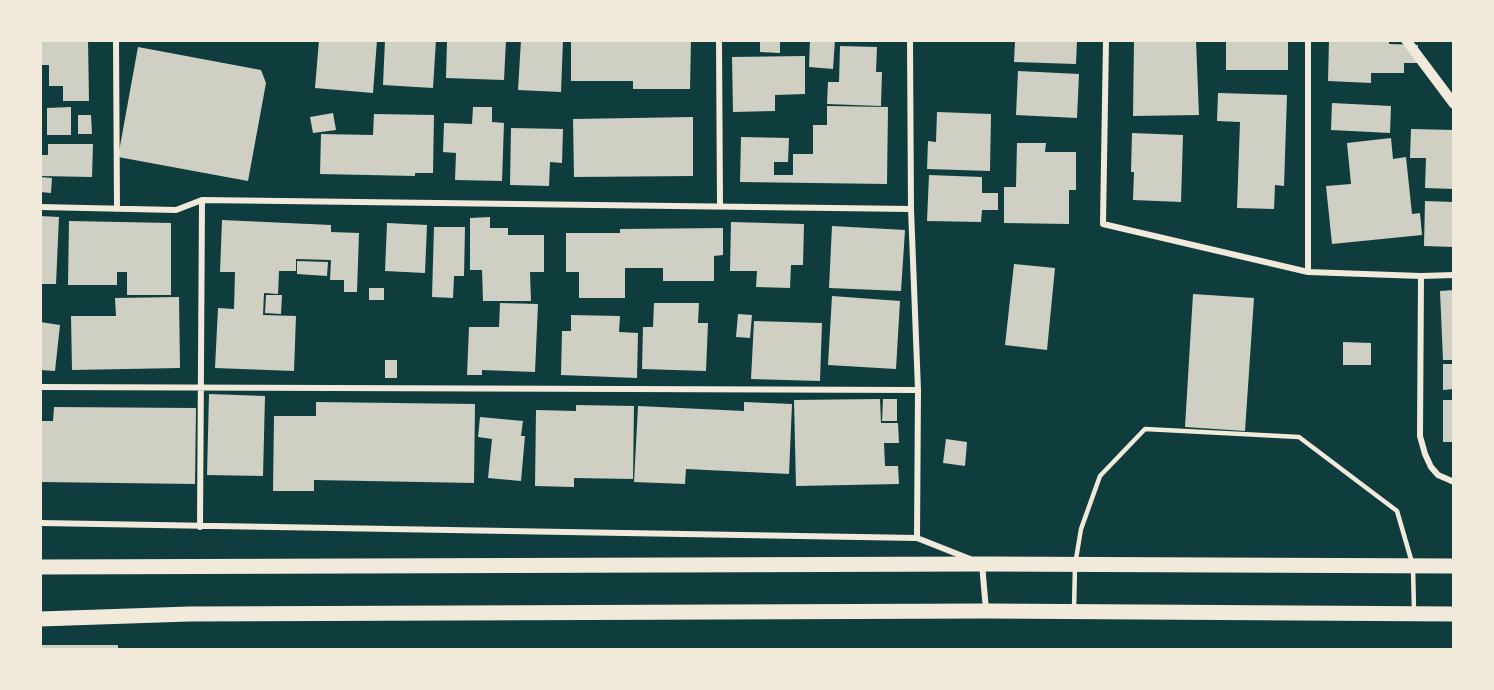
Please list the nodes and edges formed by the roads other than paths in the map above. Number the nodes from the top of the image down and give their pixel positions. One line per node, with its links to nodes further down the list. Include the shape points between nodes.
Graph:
1 (116, 40): 11 (street)
2 (719, 40): 9 (street)
3 (910, 40): 12 (street)
4 (1106, 40): 13 (street, via 1104,224)
5 (1308, 40): 13 (street)
6 (1406, 40): 7 (street)
7 (1454, 104)
8 (202, 200): 9 (street); 11 (street, via 176,210); 16 (street)
9 (720, 206): 12 (street)
10 (40, 207): 11 (street)
11 (117, 209)
12 (911, 209): 18 (street)
13 (1308, 272): 14 (street)
14 (1420, 276): 15 (street); 19 (street, via 1420,435 1431,467)
15 (1454, 276)
16 (200, 386): 17 (street); 18 (street); 21 (street)
17 (40, 387)
18 (918, 390): 22 (street)
19 (1454, 482)
20 (40, 524): 21 (street)
21 (200, 527): 22 (street)
22 (917, 538): 23 (street)
23 (982, 564): 24 (main road); 27 (main road); 28 (street)
24 (1075, 566): 25 (main road); 25 (lane, via 1081,529 1100,476 1145,429 1299,437 1397,511); 29 (lane)
25 (1413, 566): 26 (main road); 30 (lane)
26 (1454, 566)
27 (40, 567)
28 (987, 611): 29 (main road); 32 (main road, via 189,614)
29 (1074, 611): 30 (main road)
30 (1413, 614): 31 (main road)
31 (1454, 614)
32 (40, 619)

